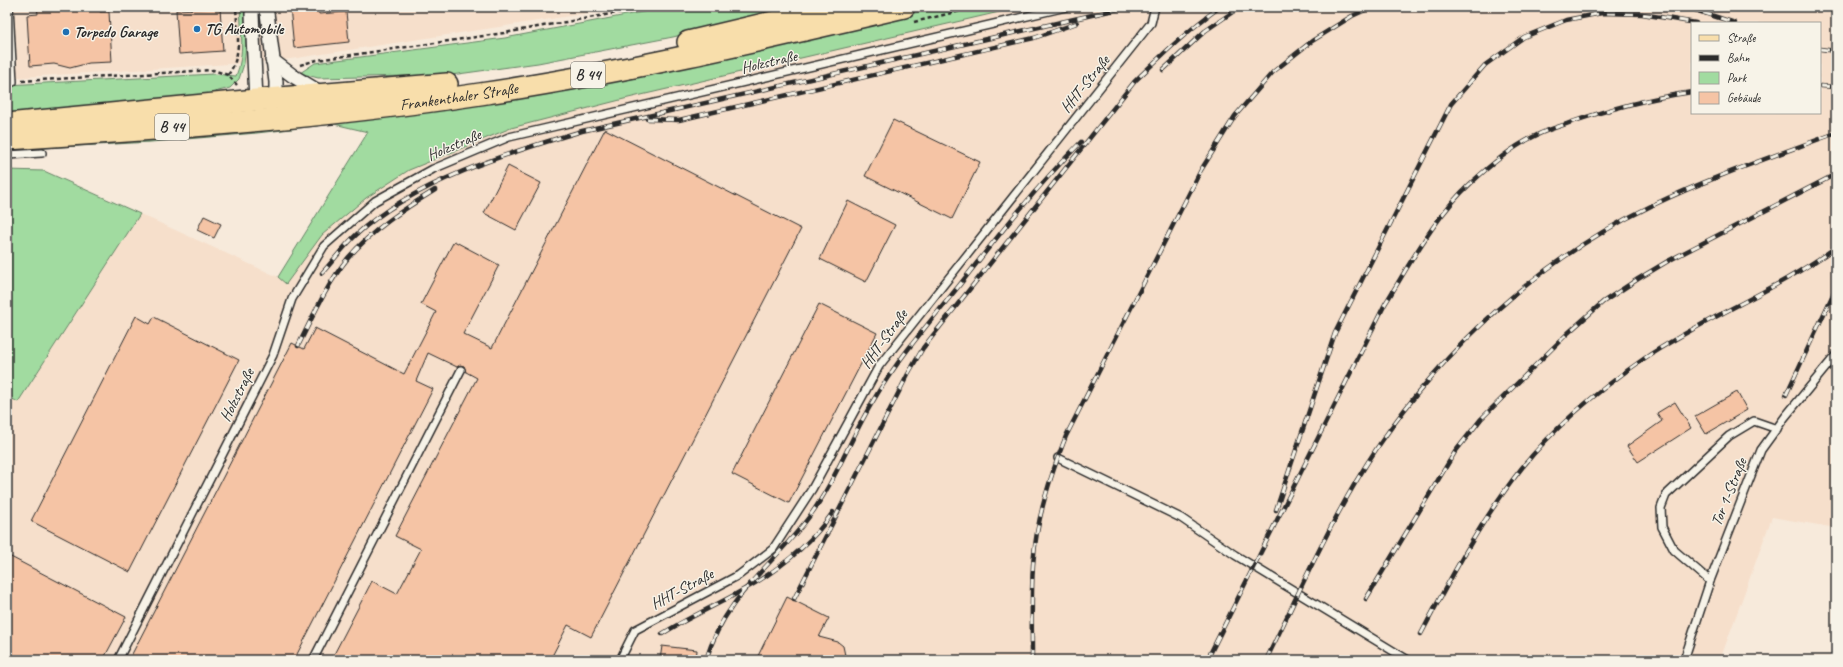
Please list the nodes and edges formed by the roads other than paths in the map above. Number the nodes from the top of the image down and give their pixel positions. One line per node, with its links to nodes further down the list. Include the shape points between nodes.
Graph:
1 (9, 7): 9 (lane)
2 (253, 7): 10 (street)
3 (264, 7): 8 (street)
4 (836, 7): 11 (main road, Frankenthaler Straße / B 44, via 674,46 484,80 428,87)
5 (904, 7): 12 (main road, Frankenthaler Straße / B 44, via 679,59 543,84)
6 (1066, 7): 22 (lane, Holzstraße, via 509,137 433,168 375,201 324,246 292,299 273,355)
7 (1155, 7): 24 (lane, HHT-Straße, via 1151,23 879,366 812,489 773,549 739,575 635,630)
8 (272, 60): 10 (street, via 276,82); 11 (street)
9 (13, 82)
10 (262, 94): 11 (main road, Frankenthaler Straße / B 44); 12 (main road); 13 (main road, Frankenthaler Straße / B 44)
11 (323, 94)
12 (267, 120): 14 (main road, Frankenthaler Straße / B 44)
13 (7, 124)
14 (7, 139)
15 (42, 153): 16 (lane)
16 (7, 155)
17 (1836, 354): 19 (lane, Tor 1-Straße)
18 (461, 370): 23 (lane)
19 (1777, 428): 21 (lane, Tor 1-Straße, via 1761,450); 21 (lane, via 1754,421 1729,436 1666,495 1661,508 1662,527 1674,550)
20 (1058, 458): 25 (lane, via 1181,518 1235,555)
21 (1710, 581): 26 (lane, Tor 1-Straße)
22 (118, 660)
23 (314, 660)
24 (620, 660)
25 (1408, 660)
26 (1684, 660)

